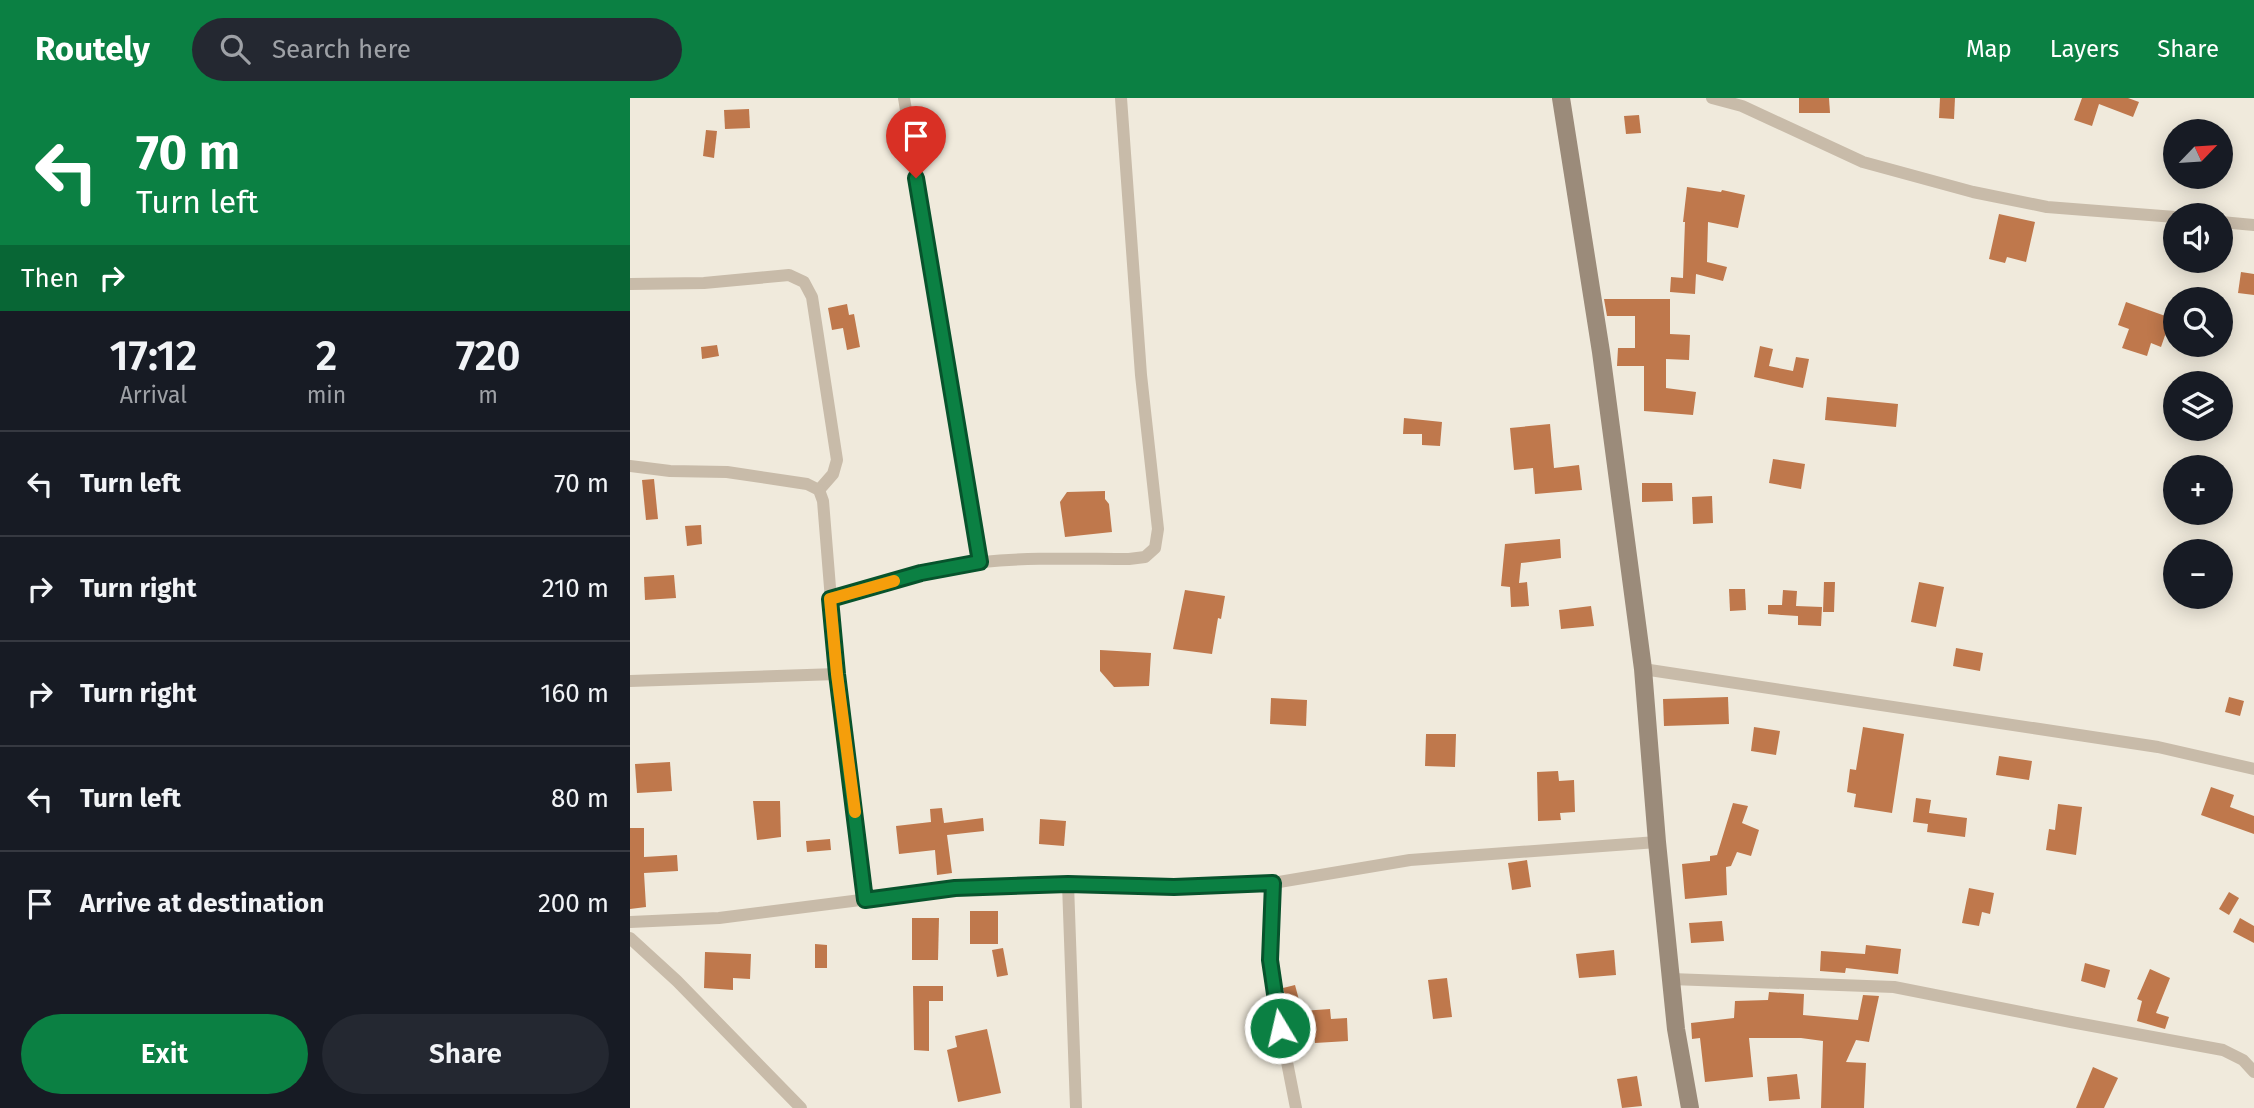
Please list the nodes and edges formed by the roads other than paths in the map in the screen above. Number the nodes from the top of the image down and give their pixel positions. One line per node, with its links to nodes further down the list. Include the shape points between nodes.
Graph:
1 (904, 98): 11 (street)
2 (1121, 98): 11 (street, via 1141,375 1158,529 1155,548 1145,558)
3 (1561, 98): 13 (street)
4 (1712, 98): 5 (street, via 1742,106 1863,162 1973,192 2047,207)
5 (2163, 216)
6 (2233, 223): 7 (street)
7 (2254, 225)
8 (630, 284): 10 (street, via 789,275 804,282 812,297 837,460 833,474)
9 (630, 466): 10 (street, via 727,472 807,484)
10 (819, 490): 12 (street)
11 (980, 562): 12 (street)
12 (830, 599): 14 (street)
13 (1643, 669): 16 (street, via 2158,747); 17 (street)
14 (837, 674): 15 (street); 20 (street)
15 (630, 681)
16 (2254, 769)
17 (1657, 842): 18 (street, via 1410,860); 23 (street)
18 (1273, 883): 19 (street, via 1174,887); 27 (street, via 1270,960)
19 (1068, 884): 20 (street, via 955,888); 26 (street)
20 (865, 900): 21 (street, via 719,918)
21 (630, 922)
22 (630, 938): 25 (street)
23 (1671, 979): 24 (street, via 1894,987 2223,1050 2244,1060); 28 (street)
24 (2254, 1072)
25 (801, 1108)
26 (1076, 1108)
27 (1296, 1108)
28 (1690, 1108)

